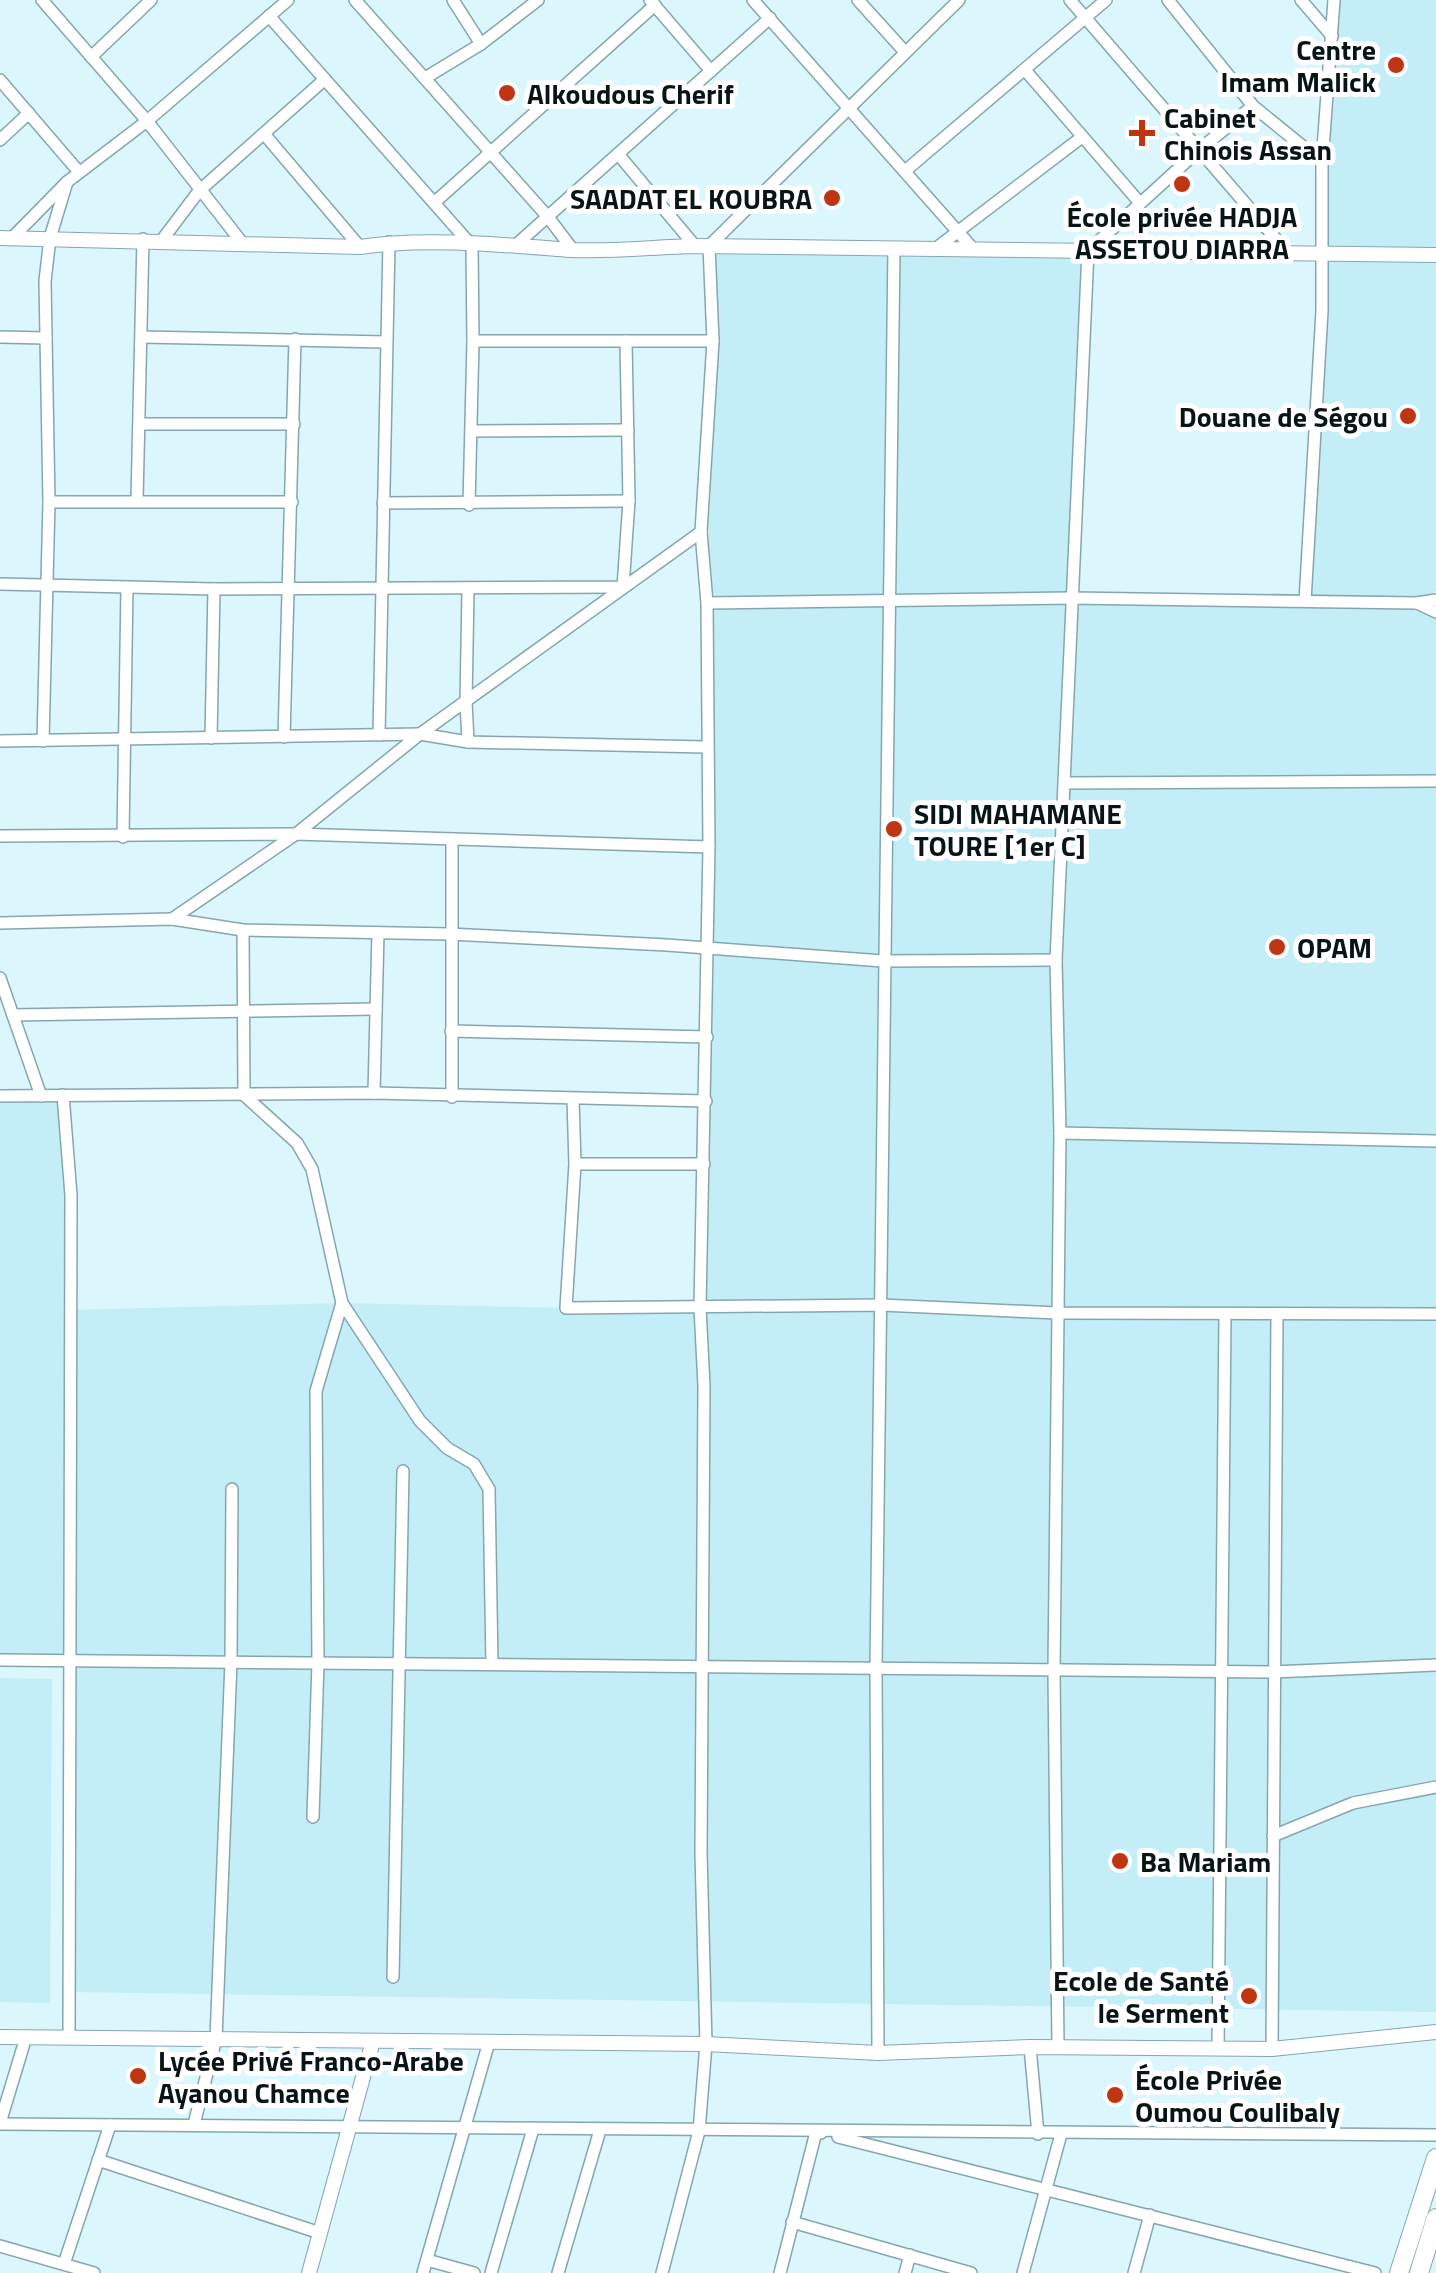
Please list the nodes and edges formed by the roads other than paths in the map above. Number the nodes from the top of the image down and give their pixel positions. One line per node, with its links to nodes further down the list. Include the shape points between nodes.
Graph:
1 (42, 0): 22 (street)
2 (151, 0): 22 (street)
3 (288, 0): 16 (street)
4 (355, 0): 25 (street)
5 (453, 0): 20 (street)
6 (538, 0): 20 (street)
7 (753, 0): 17 (street)
8 (858, 0): 21 (street)
9 (959, 0): 21 (street)
10 (1070, 0): 18 (street)
11 (1106, 0): 18 (street)
12 (1168, 0): 28 (street)
13 (1301, 0): 19 (street)
14 (1334, 0): 19 (street)
15 (652, 3): 23 (street); 36 (street)
16 (269, 16): 27 (street); 31 (street)
17 (770, 18): 23 (street); 29 (street)
18 (1086, 18): 24 (street); 35 (street)
19 (1332, 36): 38 (street)
20 (481, 44): 25 (street)
21 (906, 52): 29 (street)
22 (91, 57): 31 (street)
23 (712, 70): 37 (street)
24 (1025, 70): 33 (street); 39 (street)
25 (425, 78): 36 (street)
26 (0, 80): 30 (street)
27 (324, 80): 32 (street); 43 (street)
28 (1254, 106): 35 (street); 38 (street)
29 (849, 107): 39 (street); 55 (street)
30 (29, 112): 34 (street); 40 (street)
31 (147, 121): 40 (street); 42 (street)
32 (265, 135): 42 (street); 56 (street)
33 (1082, 137): 44 (street); 46 (street)
34 (0, 140)
35 (1200, 148): 44 (street); 62 (street)
36 (490, 154): 43 (street); 45 (street)
37 (618, 154): 45 (street); 55 (street)
38 (1322, 162): 63 (street)
39 (905, 171): 46 (street)
40 (79, 172): 41 (street)
41 (68, 182): 47 (street); 48 (street)
42 (199, 191): 50 (street); 52 (street)
43 (435, 202): 54 (street)
44 (1140, 202): 61 (street)
45 (548, 217): 53 (street); 59 (street)
46 (960, 233): 58 (street); 60 (street)
47 (6, 238): 48 (street)
48 (50, 238): 49 (street); 67 (street)
49 (143, 239): 50 (street); 66 (street)
50 (162, 240): 52 (street)
51 (389, 242): 54 (street); 56 (street); 72 (street)
52 (242, 244): 56 (street)
53 (517, 244): 54 (street); 59 (street)
54 (472, 246): 69 (street)
55 (702, 246): 57 (street); 59 (street); 71 (street)
56 (360, 247)
57 (894, 248): 58 (street); 93 (street)
58 (935, 248): 60 (street)
59 (573, 250)
60 (974, 250): 61 (street)
61 (1088, 251): 62 (street); 92 (street)
62 (1288, 253): 63 (street)
63 (1322, 255): 64 (street); 95 (street)
64 (1436, 255)
65 (0, 337): 67 (street)
66 (142, 337): 68 (street); 73 (street)
67 (46, 338): 79 (street)
68 (295, 339): 72 (street); 74 (street)
69 (473, 341): 70 (street); 76 (street)
70 (626, 341): 71 (street); 75 (street)
71 (713, 341): 83 (street)
72 (386, 342): 81 (street)
73 (141, 424): 74 (street); 77 (street)
74 (294, 424): 80 (street)
75 (628, 430): 76 (street); 78 (street)
76 (471, 431): 82 (street)
77 (137, 500): 79 (street); 80 (street)
78 (628, 501): 82 (street); 87 (street)
79 (49, 502): 85 (street)
80 (292, 502): 89 (street)
81 (383, 503): 82 (street); 90 (street)
82 (469, 504)
83 (702, 532): 87 (street); 96 (street)
84 (0, 584): 85 (street)
85 (48, 586): 86 (street); 106 (street)
86 (127, 588): 88 (street); 103 (street)
87 (623, 588): 91 (street); 99 (street)
88 (214, 589): 89 (street); 104 (street)
89 (290, 589): 90 (street); 102 (street)
90 (380, 589): 91 (street); 101 (street)
91 (468, 590): 99 (street)
92 (1070, 598): 93 (street); 95 (street); 110 (street)
93 (890, 600): 96 (street); 123 (street)
94 (1436, 600): 97 (street)
95 (1305, 602): 97 (street)
96 (707, 603): 108 (street)
97 (1417, 603): 98 (street)
98 (1436, 612)
99 (466, 702): 100 (street); 107 (street)
100 (420, 734): 101 (street); 107 (street); 111 (street)
101 (379, 735): 102 (street)
102 (284, 737): 104 (street)
103 (125, 738): 104 (street); 106 (street); 113 (street)
104 (211, 738)
105 (0, 741): 106 (street)
106 (43, 741)
107 (468, 742): 108 (street)
108 (706, 748): 115 (street)
109 (1436, 781): 110 (street)
110 (1065, 783): 122 (street)
111 (296, 834): 113 (street); 114 (street); 116 (street)
112 (0, 836): 113 (street)
113 (123, 837)
114 (452, 838): 115 (street); 120 (street)
115 (708, 847): 121 (street)
116 (172, 919): 117 (street); 118 (street)
117 (0, 923)
118 (243, 930): 119 (street); 126 (street)
119 (378, 932): 120 (street); 125 (street)
120 (449, 934): 121 (street); 128 (street)
121 (708, 948): 123 (street); 129 (street)
122 (1056, 960): 123 (street); 138 (street)
123 (883, 962): 143 (street)
124 (0, 978): 127 (street)
125 (376, 1009): 126 (street); 130 (street)
126 (243, 1012): 127 (street); 131 (street)
127 (13, 1015): 134 (street)
128 (451, 1031): 129 (street); 135 (street)
129 (707, 1036): 137 (street)
130 (374, 1093): 131 (street); 135 (street)
131 (244, 1094): 132 (street); 142 (street, via 297,1142 312,1168)
132 (63, 1095): 134 (street); 152 (street, via 70,1195)
133 (0, 1096): 134 (street)
134 (41, 1096)
135 (452, 1097): 136 (street)
136 (573, 1099): 137 (street); 140 (street)
137 (706, 1101): 141 (street)
138 (1060, 1133): 139 (street); 145 (street)
139 (1436, 1141)
140 (575, 1164): 141 (street); 144 (street, via 566,1308)
141 (704, 1164): 144 (street)
142 (342, 1302): 155 (street, via 316,1391); 156 (street, via 420,1421 474,1464 489,1489)
143 (882, 1306): 144 (street); 145 (street); 159 (street)
144 (700, 1307): 158 (street)
145 (1057, 1314): 146 (street); 160 (street)
146 (1225, 1314): 148 (street); 161 (street)
147 (1436, 1314): 148 (street)
148 (1277, 1315): 162 (street)
149 (403, 1471): 154 (street)
150 (232, 1489): 153 (street)
151 (0, 1660): 152 (street)
152 (70, 1660): 153 (street); 171 (street)
153 (231, 1662): 155 (street); 172 (street)
154 (401, 1663): 155 (street); 156 (street); 166 (street)
155 (318, 1664): 164 (street)
156 (492, 1664): 158 (street)
157 (1436, 1665): 162 (street)
158 (700, 1666): 159 (street); 176 (street)
159 (876, 1668): 160 (street); 181 (street)
160 (1054, 1670): 161 (street); 178 (street)
161 (1221, 1671): 162 (street); 179 (street)
162 (1273, 1672): 165 (street)
163 (1436, 1787): 165 (street, via 1352,1803)
164 (313, 1818)
165 (1272, 1836): 180 (street)
166 (392, 1977)
167 (1436, 2032): 168 (street)
168 (1419, 2036): 175 (street); 180 (street)
169 (0, 2037): 170 (street)
170 (26, 2037): 171 (street); 182 (street)
171 (69, 2038): 172 (street)
172 (216, 2039): 173 (street); 183 (street)
173 (373, 2040): 174 (street); 185 (street)
174 (489, 2042): 176 (street); 186 (street)
175 (1436, 2042)
176 (706, 2044): 181 (street); 189 (street)
177 (1030, 2047): 178 (street); 181 (street); 191 (street)
178 (1058, 2047): 179 (street)
179 (1218, 2049): 180 (street)
180 (1272, 2049)
181 (878, 2053)
182 (0, 2124): 184 (street)
183 (194, 2124): 184 (street); 185 (street)
184 (110, 2125): 195 (street)
185 (350, 2127): 186 (street); 200 (street)
186 (465, 2128): 187 (street); 204 (street)
187 (533, 2129): 188 (street); 208 (street)
188 (600, 2130): 189 (street); 209 (street)
189 (699, 2130): 190 (street); 210 (street)
190 (816, 2132): 191 (street); 196 (street); 199 (street)
191 (1038, 2134): 192 (street)
192 (1061, 2134): 193 (street); 196 (street)
193 (1436, 2135)
194 (1436, 2158): 217 (highway)
195 (98, 2160): 200 (street); 203 (street)
196 (1047, 2188): 197 (street); 214 (street)
197 (1150, 2215): 215 (street); 216 (street)
198 (1436, 2218): 218 (highway)
199 (792, 2222): 202 (street); 211 (street)
200 (320, 2233): 206 (street)
201 (0, 2246): 203 (street)
202 (910, 2256): 212 (street); 213 (street)
203 (64, 2264): 205 (street)
204 (425, 2266): 207 (street)
205 (94, 2273)
206 (309, 2273)
207 (474, 2273)
208 (492, 2273)
209 (558, 2273)
210 (662, 2273)
211 (780, 2273)
212 (906, 2273)
213 (971, 2273)
214 (1022, 2273)
215 (1134, 2273)
216 (1375, 2273)
217 (1399, 2273)
218 (1419, 2273)

